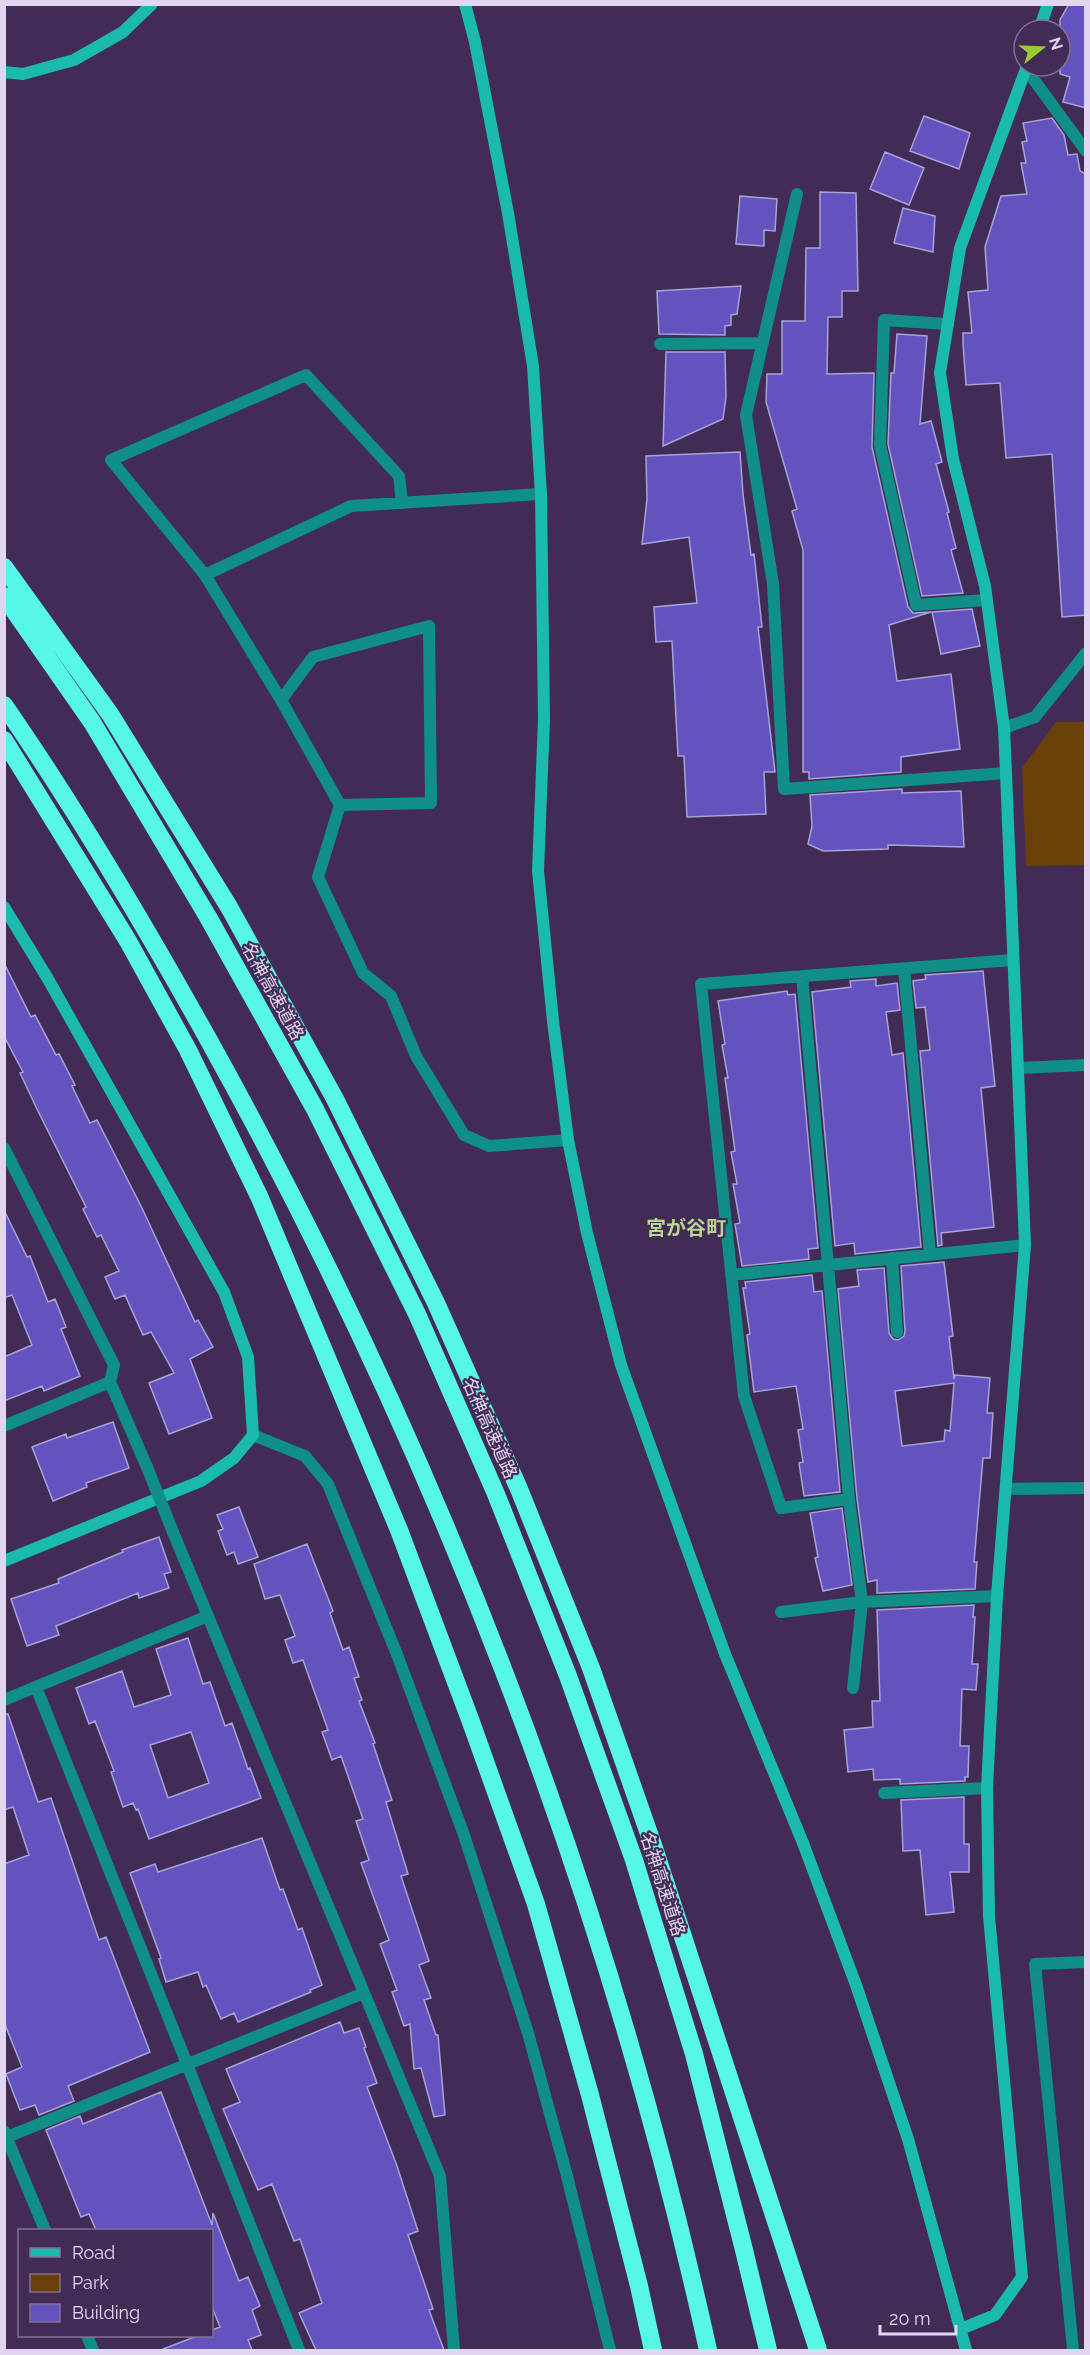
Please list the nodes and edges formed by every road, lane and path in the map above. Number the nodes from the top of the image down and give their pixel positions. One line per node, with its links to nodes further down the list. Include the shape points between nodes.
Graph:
1 (152, 4): 3 (street, via 123,32 74,60 23,74)
2 (465, 4): 11 (street, via 476,42 506,201 533,366)
3 (4, 72)
4 (1022, 78): 8 (street, via 960,248)
5 (1033, 78): 6 (street)
6 (1086, 152)
7 (797, 194): 9 (street)
8 (948, 324): 16 (street, via 940,374 953,459); 16 (street, via 884,320 880,445 916,605)
9 (762, 343): 10 (street); 22 (street, via 746,415 773,584 784,789)
10 (660, 344)
11 (541, 494): 12 (street); 30 (street, via 544,720 538,871)
12 (402, 503): 14 (street, via 351,506); 14 (street, via 399,476 306,375 111,460)
13 (4, 567): 66 (highway, via 110,714 229,907 335,1099 436,1303 519,1489 591,1668)
14 (205, 575): 18 (street)
15 (4, 596): 65 (highway, 名神高速道路, via 92,722 208,917 315,1109 417,1314 496,1494 568,1676 634,1860 694,2054)
16 (986, 600): 20 (street)
17 (1086, 653): 20 (street, via 1035,717)
18 (280, 700): 23 (street); 23 (street, via 313,657 429,626 431,803)
19 (4, 705): 64 (highway, via 149,934 259,1131 362,1335 442,1517 512,1691 580,1881 639,2073)
20 (1004, 728): 22 (street)
21 (4, 740): 63 (highway, via 128,941 188,1050 259,1196 395,1520 536,1904 590,2095)
22 (1006, 773): 25 (street)
23 (340, 805): 30 (street, via 318,877 363,973 392,996 416,1056 464,1135 489,1146)
24 (4, 907): 40 (street, via 224,1292 248,1357)
25 (1013, 960): 26 (street); 29 (street)
26 (904, 969): 27 (street); 33 (street)
27 (802, 976): 35 (street); 36 (street, via 701,984)
28 (1086, 1065): 29 (street)
29 (1018, 1068): 32 (street)
30 (568, 1140): 59 (street, via 621,1365 725,1654 804,1843 856,1985 908,2139)
31 (4, 1148): 38 (street, via 114,1365)
32 (1025, 1245): 33 (street); 42 (street)
33 (930, 1254): 34 (street)
34 (892, 1258): 35 (street); 37 (street)
35 (828, 1265): 36 (street); 43 (street)
36 (731, 1275): 43 (street, via 744,1396 781,1508)
37 (897, 1332)
38 (110, 1382): 39 (street); 48 (street, bridge)
39 (4, 1426)
40 (253, 1435): 44 (street, via 234,1458 201,1481); 62 (street, via 305,1456 328,1484 398,1657 464,1835 528,2033)
41 (1086, 1488): 42 (street)
42 (1006, 1490): 45 (street)
43 (849, 1500): 46 (street)
44 (4, 1562)
45 (997, 1596): 46 (street); 52 (street)
46 (862, 1602): 47 (street); 50 (street)
47 (781, 1612)
48 (208, 1616): 49 (street); 55 (street)
49 (36, 1687): 51 (street); 56 (street)
50 (853, 1688)
51 (4, 1700)
52 (987, 1788): 53 (street); 59 (street, via 989,1916 1022,2277 995,2315)
53 (884, 1793)
54 (1086, 1962): 68 (street, via 1035,1964)
55 (364, 1993): 56 (street); 61 (street, via 440,2176)
56 (188, 2064): 57 (street); 60 (street)
57 (6, 2134): 58 (street)
58 (45, 2229)
59 (961, 2329): 67 (street)
60 (299, 2350)
61 (454, 2350)
62 (610, 2350)
63 (653, 2350)
64 (708, 2350)
65 (768, 2350)
66 (819, 2350)
67 (966, 2350)
68 (1073, 2350)

